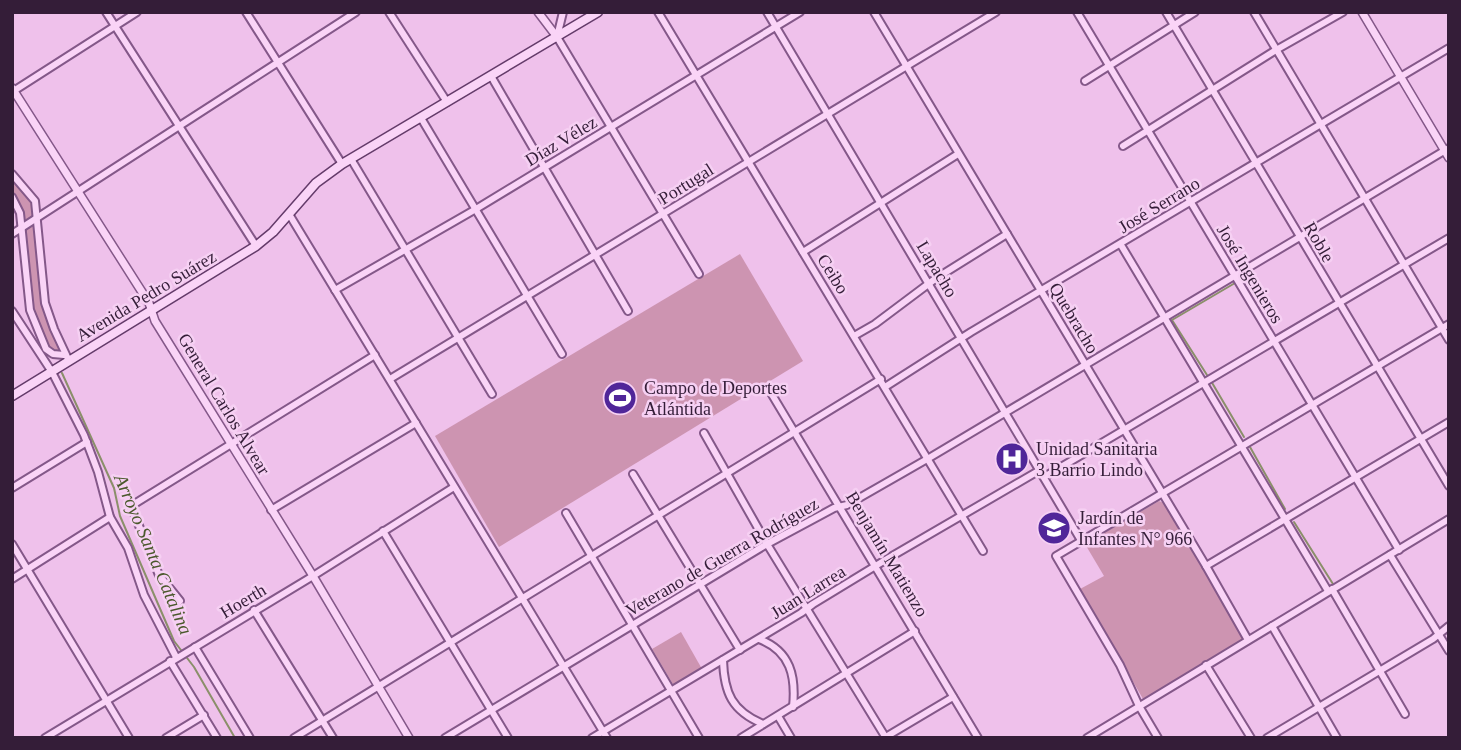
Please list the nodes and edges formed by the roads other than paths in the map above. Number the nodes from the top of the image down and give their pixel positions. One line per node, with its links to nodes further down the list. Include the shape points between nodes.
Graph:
1 (106, 12): 23 (street)
2 (137, 12): 23 (street)
3 (246, 12): 28 (street)
4 (356, 12): 28 (street)
5 (389, 12): 37 (street)
6 (538, 12): 25 (street)
7 (563, 12): 25 (street)
8 (598, 12): 25 (main road, Avenida Pedro Suárez)
9 (657, 12): 32 (street, Ceibo)
10 (767, 12): 24 (street, Lapacho)
11 (800, 12): 24 (street, Díaz Vélez)
12 (874, 12): 29 (street, Quebracho)
13 (981, 12): 21 (street)
14 (996, 12): 21 (street, Portugal)
15 (1077, 12): 30 (street, José Ingenieros)
16 (1166, 12): 22 (street, Roble)
17 (1195, 12): 22 (street)
18 (1254, 12): 27 (street)
19 (1343, 12): 27 (street)
20 (1362, 12): 33 (street)
21 (985, 19): 29 (street, Portugal)
22 (1174, 25): 30 (street); 36 (street, Roble)
23 (115, 27): 35 (street); 41 (street)
24 (776, 27): 32 (street, Díaz Vélez); 38 (street, Lapacho)
25 (557, 37): 31 (main road, Avenida Pedro Suárez); 42 (street)
26 (1449, 48): 33 (street, José Serrano)
27 (1276, 50): 36 (street); 40 (street)
28 (278, 62): 41 (street); 50 (street)
29 (906, 66): 38 (street, Portugal); 46 (street, Quebracho)
30 (1109, 66): 34 (street); 43 (street, José Ingenieros)
31 (491, 76): 37 (main road, Avenida Pedro Suárez); 51 (street)
32 (695, 76): 42 (street, Díaz Vélez); 49 (street, Ceibo)
33 (1400, 77): 40 (street, José Serrano); 45 (street)
34 (1085, 81)
35 (13, 90): 53 (street, General Carlos Alvear)
36 (1213, 92): 43 (street); 48 (street, Roble)
37 (447, 102): 39 (main road, Avenida Pedro Suárez)
38 (828, 116): 49 (street, Portugal); 56 (street, Lapacho)
39 (421, 118): 47 (main road, Avenida Pedro Suárez); 58 (street)
40 (1320, 122): 48 (street, José Serrano); 55 (street)
41 (179, 127): 53 (street); 68 (street)
42 (611, 127): 51 (street, Díaz Vélez); 60 (street)
43 (1147, 131): 44 (street); 57 (street, José Ingenieros)
44 (1124, 146)
45 (1447, 153): 55 (street, Veterano de Guerra Rodríguez)
46 (958, 154): 56 (street); 64 (street, Quebracho)
47 (351, 159): 50 (main road, Avenida Pedro Suárez); 69 (street)
48 (1255, 162): 57 (street, José Serrano); 65 (street, Roble)
49 (748, 163): 60 (street, Portugal); 70 (street, Ceibo)
50 (342, 164): 59 (main road, Avenida Pedro Suárez, via 316,183)
51 (544, 168): 58 (street, Díaz Vélez); 71 (street)
52 (12, 174): 61 (street, via 32,196)
53 (79, 191): 61 (street); 82 (street, General Carlos Alvear)
54 (12, 197): 62 (street, via 18,204)
55 (1364, 199): 65 (street, Veterano de Guerra Rodríguez); 72 (street)
56 (880, 202): 70 (street); 75 (street, Lapacho)
57 (1191, 202): 67 (street, José Serrano); 74 (street, José Ingenieros)
58 (476, 209): 69 (street, Díaz Vélez); 78 (street)
59 (289, 214): 68 (main road, Avenida Pedro Suárez); 76 (street)
60 (663, 214): 71 (street, Portugal); 73 (street)
61 (37, 218): 62 (street); 93 (street, via 45,303)
62 (22, 228): 63 (street); 93 (street, via 30,310 46,349)
63 (12, 234)
64 (1007, 234): 75 (street); 77 (street, Quebracho)
65 (1300, 237): 74 (street, Veterano de Guerra Rodríguez); 79 (street, Roble)
66 (1449, 238): 72 (street, Juan Larrea)
67 (1121, 245): 77 (street, José Serrano); 83 (street)
68 (256, 246): 82 (main road, Avenida Pedro Suárez)
69 (406, 248): 76 (street, Díaz Vélez); 87 (street)
70 (803, 252): 86 (street, Ceibo)
71 (596, 256): 78 (street, Portugal); 81 (street)
72 (1404, 263): 79 (street, Juan Larrea); 85 (street)
73 (699, 274)
74 (1235, 275): 83 (street, Veterano de Guerra Rodríguez); 89 (street, José Ingenieros)
75 (929, 284): 86 (street); 88 (street, Lapacho)
76 (335, 290): 92 (street)
77 (1041, 292): 88 (street, José Serrano); 94 (street, Quebracho)
78 (528, 296): 87 (street, Portugal); 91 (street)
79 (1338, 302): 89 (street, Juan Larrea); 95 (street, Roble)
80 (12, 311): 96 (street)
81 (628, 311)
82 (152, 312): 93 (main road, Avenida Pedro Suárez); 113 (street, General Carlos Alvear)
83 (1166, 318): 94 (street, Veterano de Guerra Rodríguez); 99 (street)
84 (1449, 324): 85 (street)
85 (1441, 328): 90 (street); 95 (street)
86 (854, 336): 98 (street, Ceibo)
87 (460, 338): 97 (street, Portugal); 102 (street)
88 (962, 339): 100 (street, José Serrano); 105 (street, Lapacho)
89 (1274, 340): 99 (street, Juan Larrea); 104 (street, José Ingenieros)
90 (1449, 340)
91 (562, 354)
92 (375, 355): 97 (street); 113 (street)
93 (66, 358): 96 (main road, Avenida Pedro Suárez)
94 (1085, 363): 105 (street, Veterano de Guerra Rodríguez); 108 (street, Quebracho)
95 (1377, 366): 104 (street); 111 (street, Roble)
96 (52, 372): 103 (main road, Avenida Pedro Suárez); 112 (street)
97 (390, 379): 106 (street)
98 (881, 379): 100 (street, Ceibo); 110 (street)
99 (1203, 383): 108 (street, Juan Larrea); 114 (street)
100 (885, 387): 115 (street, Ceibo)
101 (768, 388): 110 (street, Benjamín Matienzo)
102 (492, 394)
103 (12, 396)
104 (1312, 405): 114 (street); 119 (street, José Ingenieros)
105 (1005, 411): 115 (street, Veterano de Guerra Rodríguez); 118 (street, Lapacho)
106 (416, 422): 121 (street); 125 (street)
107 (1449, 422): 111 (street)
108 (1124, 430): 118 (street, Juan Larrea); 123 (street, Quebracho)
109 (704, 433): 116 (street)
110 (794, 433): 116 (street); 124 (street, Benjamín Matienzo)
111 (1420, 439): 119 (street); 120 (street, Roble)
112 (87, 442): 122 (street); 129 (street)
113 (230, 444): 125 (street, General Carlos Alvear); 148 (street, via 131,506 159,575)
114 (1242, 447): 123 (street); 130 (street)
115 (929, 458): 124 (street, Veterano de Guerra Rodríguez); 127 (street, Ceibo)
116 (726, 473): 128 (street); 135 (street)
117 (633, 474): 128 (street)
118 (1042, 474): 127 (street, Juan Larrea); 133 (street, Lapacho)
119 (1356, 478): 130 (street); 136 (street, José Ingenieros)
120 (1449, 486)
121 (454, 487): 132 (street, Hoerth); 147 (street)
122 (12, 488)
123 (1163, 494): 133 (street); 140 (street, Quebracho)
124 (840, 507): 135 (street, Veterano de Guerra Rodríguez); 141 (street, Benjamín Matienzo)
125 (271, 510): 143 (street, General Carlos Alvear)
126 (566, 513): 139 (street)
127 (962, 515): 137 (street, Ceibo); 141 (street, Juan Larrea)
128 (659, 516): 139 (street); 145 (street)
129 (110, 517): 142 (street); 162 (street)
130 (1286, 519): 140 (street); 146 (street)
131 (1449, 519): 136 (street)
132 (383, 531): 143 (street, Hoerth); 158 (street)
133 (1082, 542): 172 (street, via 1056,556)
134 (12, 544): 142 (street)
135 (767, 544): 145 (street, Veterano de Guerra Rodríguez); 149 (street)
136 (1399, 550): 138 (street)
137 (983, 551)
138 (1390, 555): 146 (street); 155 (street)
139 (592, 557): 147 (street); 151 (street)
140 (1206, 566): 157 (street, Quebracho)
141 (876, 567): 149 (street, Juan Larrea); 154 (street, Benjamín Matienzo)
142 (27, 569): 144 (street); 171 (street)
143 (313, 576): 150 (street, Hoerth); 168 (street, General Carlos Alvear)
144 (12, 579)
145 (700, 584): 151 (street, Veterano de Guerra Rodríguez); 160 (street)
146 (1330, 590): 152 (street); 166 (street)
147 (522, 598): 158 (street); 165 (street)
148 (180, 601)
149 (807, 608): 156 (street, Juan Larrea); 167 (street)
150 (254, 610): 159 (street, Hoerth); 179 (street)
151 (632, 625): 165 (street, Veterano de Guerra Rodríguez); 169 (street)
152 (1272, 625): 157 (street); 173 (street)
153 (1449, 626): 155 (street)
154 (915, 631): 167 (street); 170 (street, Benjamín Matienzo)
155 (1438, 633): 161 (street); 166 (street)
156 (759, 639): 160 (street, Juan Larrea); 174 (street, via 776,648 794,674)
157 (1248, 640): 164 (street)
158 (450, 641): 168 (street); 175 (street)
159 (192, 649): 162 (street, Hoerth); 186 (street)
160 (740, 650): 163 (street, Juan Larrea)
161 (1449, 651)
162 (175, 658): 171 (street, Hoerth); 177 (street)
163 (723, 660): 169 (street, Juan Larrea); 180 (street, via 730,698 743,714)
164 (1206, 665): 172 (street); 200 (street)
165 (563, 667): 175 (street, Veterano de Guerra Rodríguez); 181 (street)
166 (1380, 671): 173 (street); 176 (street)
167 (848, 673): 174 (street); 196 (street)
168 (379, 685): 179 (street); 189 (street, General Carlos Alvear)
169 (671, 690): 181 (street, Juan Larrea); 193 (street)
170 (953, 697): 196 (street); 197 (street, Benjamín Matienzo)
171 (107, 700): 182 (street, Hoerth); 183 (street)
172 (1139, 706): 198 (street); 199 (street)
173 (1320, 707): 201 (street); 202 (street)
174 (793, 708): 178 (street)
175 (491, 710): 190 (street, Veterano de Guerra Rodríguez); 191 (street)
176 (1405, 714)
177 (204, 715): 184 (street); 185 (street)
178 (778, 716): 180 (street); 195 (street)
179 (323, 720): 187 (street); 188 (street)
180 (763, 724): 194 (street)
181 (605, 734): 192 (street, Juan Larrea)
182 (45, 738)
183 (129, 738)
184 (166, 738)
185 (217, 738)
186 (250, 738)
187 (294, 738)
188 (333, 738)
189 (409, 738)
190 (445, 738)
191 (508, 738)
192 (592, 738)
193 (699, 738)
194 (741, 738)
195 (791, 738)
196 (885, 738)
197 (978, 738)
198 (1087, 738)
199 (1158, 738)
200 (1251, 738)
201 (1267, 738)
202 (1337, 738)

